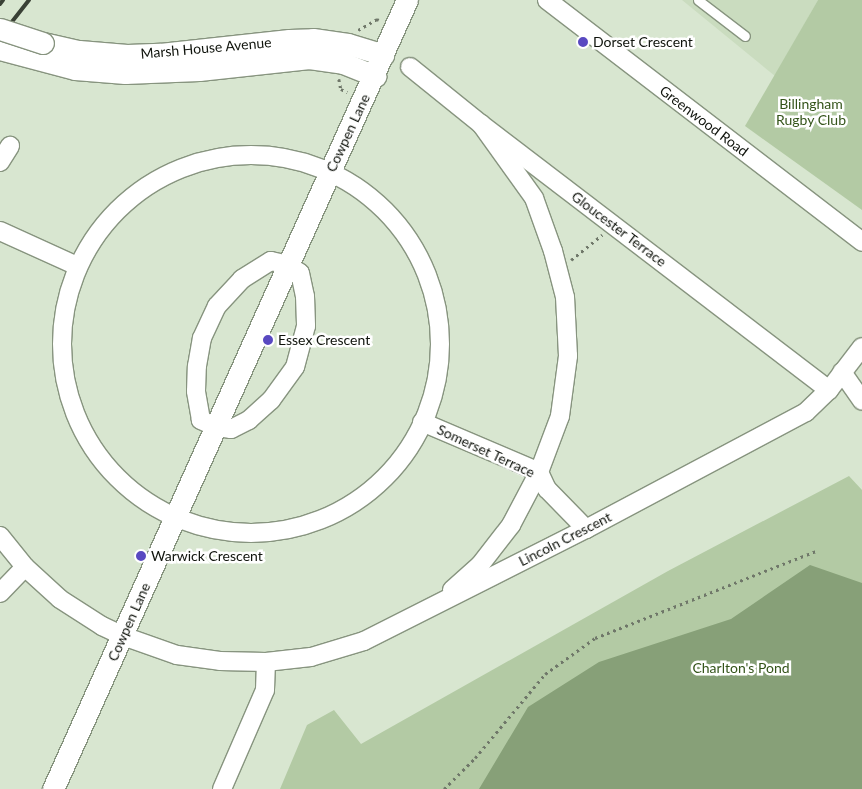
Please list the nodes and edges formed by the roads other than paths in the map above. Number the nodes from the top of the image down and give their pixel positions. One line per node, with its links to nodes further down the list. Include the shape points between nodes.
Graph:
1 (407, 0): 8 (street, Cowpen Lane)
2 (547, 0): 18 (street, Greenwood Road)
3 (698, 0): 5 (lane)
4 (0, 29): 7 (street, Marsh House Avenue, bridge)
5 (745, 36)
6 (0, 49): 7 (street, Marsh House Avenue)
7 (39, 51): 8 (street, Marsh House Avenue, via 168,54 313,40 348,44); 10 (street, Marsh House Avenue, via 75,69 126,74 310,58 342,63)
8 (384, 55): 10 (street, Cowpen Lane)
9 (410, 67): 11 (street, Gloucester Terrace)
10 (375, 76): 14 (street, Cowpen Lane)
11 (481, 124): 15 (street, Gloucester Terrace); 16 (street)
12 (10, 146): 13 (street)
13 (0, 162)
14 (330, 171): 19 (street, via 288,156 262,153 225,156 173,170 147,184 113,214); 20 (street, Cowpen Lane); 25 (street, via 377,203 404,234 427,274 438,311 440,360 433,396)
15 (556, 180): 16 (street); 23 (street, Gloucester Terrace)
16 (534, 198): 27 (street, via 565,297 568,356 560,416)
17 (0, 231): 19 (street)
18 (862, 242)
19 (77, 266): 28 (street, via 62,334 66,383 77,419 96,453 124,486 150,505)
20 (288, 266): 26 (street, Cowpen Lane); 26 (street, via 300,274 305,296 306,326 295,367 271,400 249,420 231,429); 26 (street, via 271,261 242,279 217,306 202,338 196,366 196,391 201,420)
21 (862, 347): 22 (street, Lincoln Crescent)
22 (842, 372): 23 (street, Lincoln Crescent); 24 (street)
23 (829, 390): 29 (street, Lincoln Crescent, via 806,412)
24 (862, 401)
25 (422, 422): 27 (street, Somerset Terrace); 28 (street, via 408,452 382,482 349,508 314,525 276,534 243,533 196,526)
26 (216, 427): 28 (street, Cowpen Lane)
27 (539, 472): 29 (street, Somerset Terrace, via 547,489); 33 (street, via 510,525 480,565)
28 (176, 517): 34 (street, Cowpen Lane)
29 (586, 529): 33 (street, Lincoln Crescent)
30 (0, 536): 31 (street)
31 (26, 567): 32 (street); 34 (street, via 60,599)
32 (0, 593)
33 (432, 606): 35 (street, Lincoln Crescent, via 364,641 311,657)
34 (123, 636): 35 (street, Lincoln Crescent, via 177,655 220,661); 36 (street, Cowpen Lane)
35 (266, 662): 37 (street, via 265,690)
36 (53, 789)
37 (222, 789)

